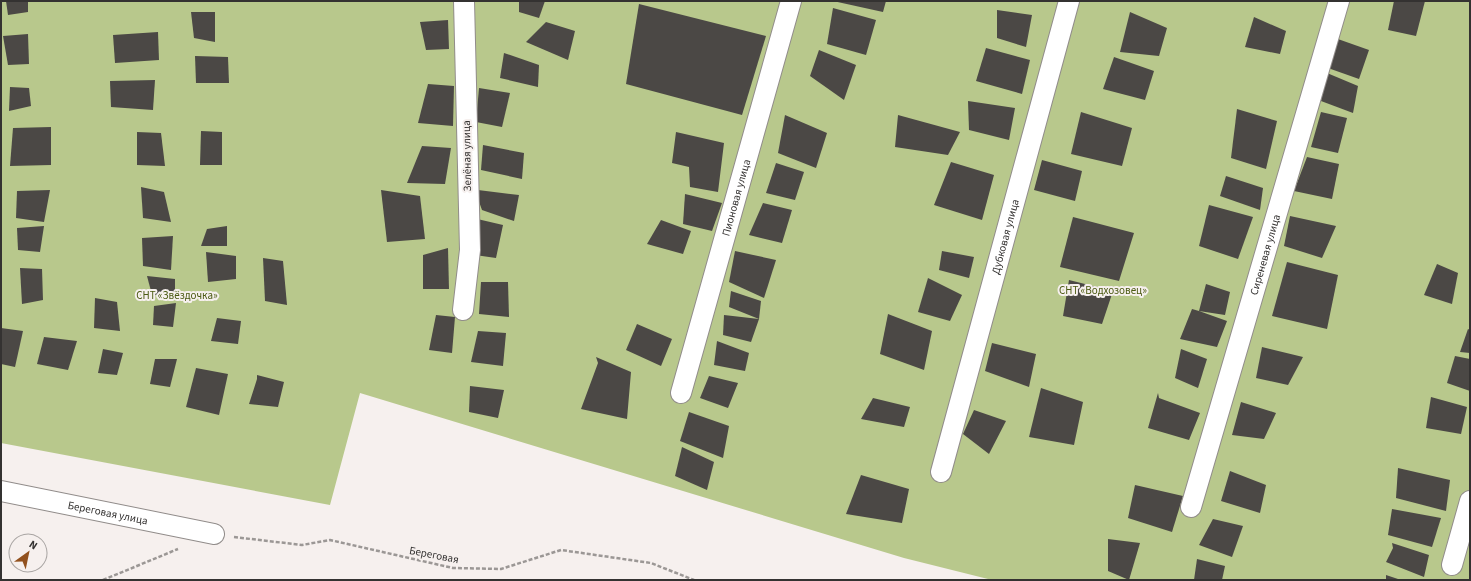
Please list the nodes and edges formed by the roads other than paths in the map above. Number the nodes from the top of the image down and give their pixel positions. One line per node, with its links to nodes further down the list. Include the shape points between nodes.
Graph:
1 (464, 1): 5 (street, Зелёная улица, via 470,250)
2 (791, 1): 6 (street, Пионовая улица)
3 (1069, 1): 7 (street, Дубковая улица)
4 (1339, 1): 10 (street, Сиреневая улица)
5 (463, 310)
6 (681, 393)
7 (941, 472)
8 (1, 491): 11 (street, Береговая улица)
9 (1470, 501): 12 (street)
10 (1191, 507)
11 (214, 534)
12 (1452, 565)

